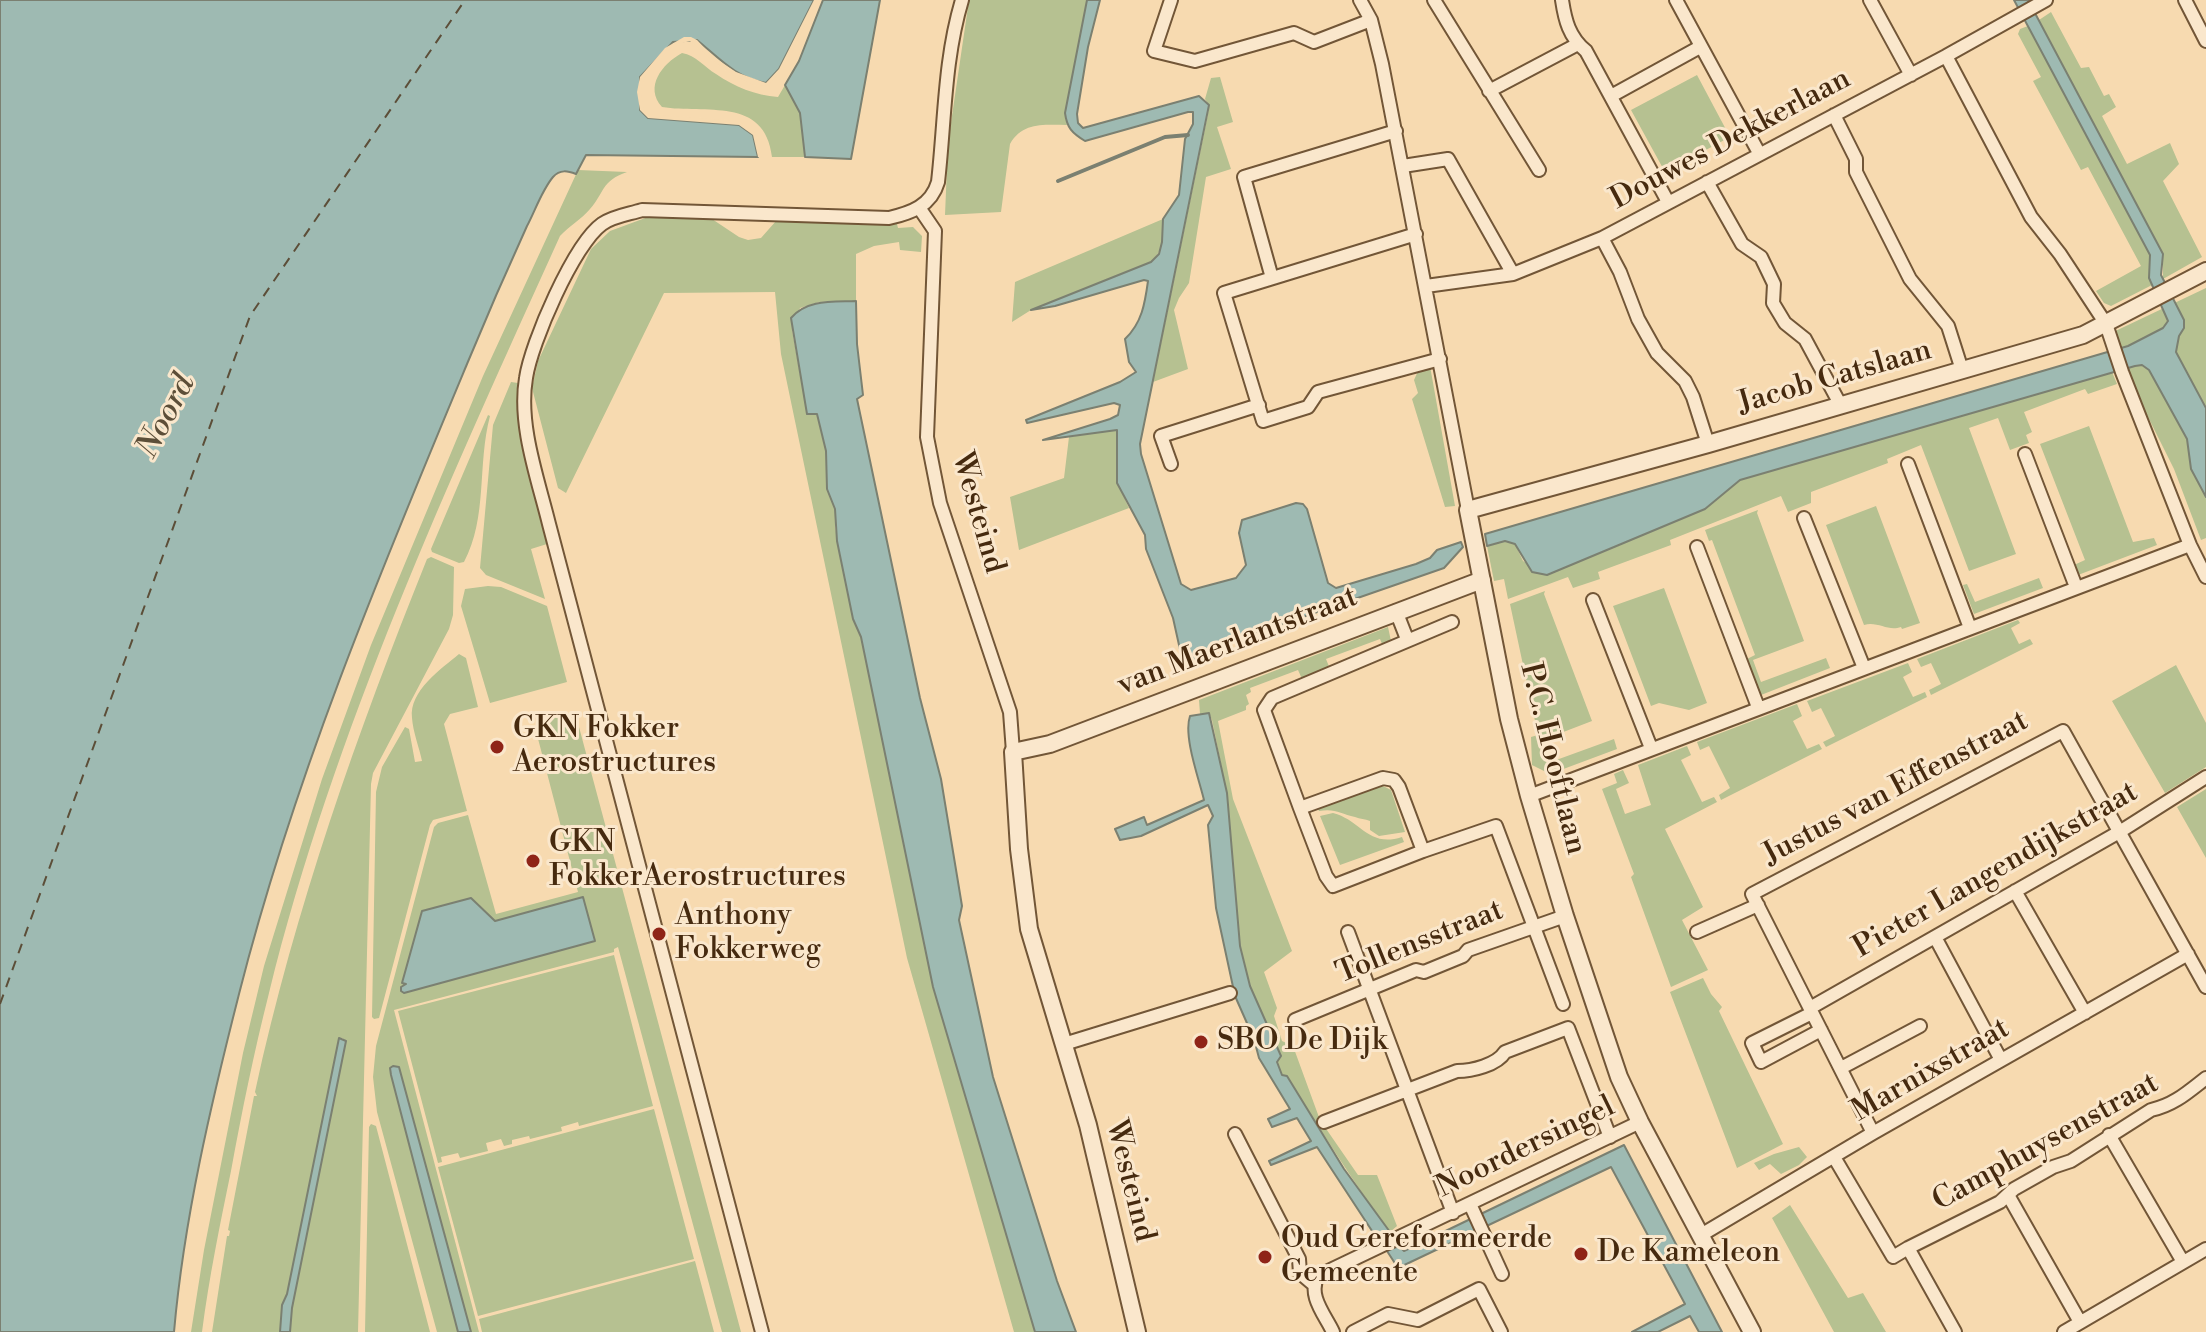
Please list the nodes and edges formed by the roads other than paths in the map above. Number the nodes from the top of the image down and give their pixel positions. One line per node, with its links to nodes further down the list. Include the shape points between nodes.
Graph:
1 (962, 0): 25 (street, via 948,60 938,182)
2 (1171, 0): 10 (street, via 1154,51 1195,61 1294,33 1314,42)
3 (1360, 0): 10 (street, P.C. Hooftlaan)
4 (1434, 0): 16 (street)
5 (1562, 0): 12 (street, via 1563,19)
6 (1676, 0): 13 (street)
7 (1870, 0): 15 (street)
8 (2185, 0): 11 (street)
9 (2041, 3): 14 (street, Douwes Dekkerlaan)
10 (1371, 20): 19 (street, P.C. Hooftlaan)
11 (2206, 41)
12 (1578, 44): 16 (street); 17 (street)
13 (1700, 47): 17 (street); 20 (street)
14 (1946, 56): 15 (street, Douwes Dekkerlaan); 32 (street, via 2031,217)
15 (1911, 75): 18 (street, Douwes Dekkerlaan)
16 (1489, 91): 22 (street)
17 (1611, 96): 24 (street)
18 (1834, 115): 20 (street, Douwes Dekkerlaan); 34 (street, via 1856,159 1856,172 1910,279 1948,326)
19 (1396, 131): 21 (street, P.C. Hooftlaan); 30 (street, via 1244,177)
20 (1759, 153): 23 (street, Douwes Dekkerlaan)
21 (1403, 166): 26 (street, P.C. Hooftlaan); 29 (street, via 1448,159)
22 (1539, 170)
23 (1707, 182): 24 (street, Douwes Dekkerlaan); 35 (street, via 1742,244 1761,257 1774,284 1773,303 1785,323 1805,339)
24 (1668, 202): 27 (street, Douwes Dekkerlaan)
25 (920, 209): 56 (street, Westeind, via 935,231 927,437 940,503 1010,712); 101 (street, via 889,218 642,210 604,222 589,236 554,300 526,378 526,420 549,524)
26 (1416, 234): 30 (street); 31 (street, P.C. Hooftlaan)
27 (1602, 238): 29 (street, Douwes Dekkerlaan); 37 (street, via 1644,331 1685,381)
28 (2206, 271): 32 (street, Jacob Catslaan)
29 (1513, 274): 31 (street, Douwes Dekkerlaan)
30 (1272, 278): 36 (street, via 1224,293)
31 (1426, 286): 33 (street, P.C. Hooftlaan)
32 (2106, 324): 34 (street, Jacob Catslaan); 43 (street)
33 (1440, 359): 36 (street, via 1318,392 1308,407 1263,421); 41 (street, P.C. Hooftlaan)
34 (1962, 370): 35 (street, Jacob Catslaan)
35 (1840, 404): 37 (street, Jacob Catslaan)
36 (1259, 405): 39 (street, via 1161,436)
37 (1708, 444): 41 (street, Jacob Catslaan)
38 (2025, 454): 47 (street)
39 (1171, 464)
40 (1908, 464): 51 (street)
41 (1468, 510): 45 (street, P.C. Hooftlaan)
42 (1804, 518): 53 (street)
43 (2190, 545): 46 (street); 47 (street)
44 (1697, 547): 54 (street)
45 (1480, 572): 49 (street, van Maerlantstraat); 58 (street, P.C. Hooftlaan)
46 (2206, 577)
47 (2076, 587): 51 (street)
48 (1593, 600): 55 (street)
49 (1396, 611): 52 (street); 56 (street, van Maerlantstraat, via 1050,744)
50 (1452, 622): 52 (street)
51 (1970, 628): 53 (street)
52 (1407, 639): 59 (street, via 1272,698 1264,710)
53 (1864, 668): 54 (street)
54 (1758, 707): 55 (street)
55 (1651, 748): 58 (street)
56 (1013, 752): 79 (street, Westeind, via 1029,929)
57 (2206, 777): 60 (street, Pieter Langendijkstraat)
58 (1529, 796): 64 (street, P.C. Hooftlaan)
59 (1300, 808): 61 (street, via 1383,778 1394,780); 61 (street, via 1333,886)
60 (2121, 831): 62 (street, Pieter Langendijkstraat); 63 (street, Justus van Effenstraat, via 2063,731); 69 (street)
61 (1423, 851): 65 (street, via 1496,826)
62 (2015, 891): 68 (street, Pieter Langendijkstraat); 75 (street)
63 (1755, 900): 67 (street, Justus van Effenstraat); 74 (street)
64 (1565, 916): 65 (street, Tollensstraat); 85 (street, P.C. Hooftlaan, via 1619,1077)
65 (1536, 926): 71 (street, Tollensstraat); 73 (street)
66 (1348, 932): 71 (street)
67 (1697, 932)
68 (1935, 937): 74 (street, Pieter Langendijkstraat); 80 (street)
69 (2188, 954): 70 (street); 75 (street, Marnixstraat)
70 (2206, 987)
71 (1369, 990): 76 (street, Tollensstraat); 83 (street)
72 (1230, 993): 79 (street)
73 (1563, 1004)
74 (1811, 1010): 78 (street); 78 (street, Pieter Langendijkstraat, via 1752,1043 1761,1062)
75 (2085, 1013): 80 (street, Marnixstraat)
76 (1295, 1020)
77 (1920, 1026): 81 (street)
78 (1821, 1030): 81 (street)
79 (1064, 1044): 102 (street, Westeind)
80 (2001, 1060): 86 (street, Marnixstraat)
81 (1841, 1068): 86 (street)
82 (2206, 1078): 88 (street, Camphuysenstraat, via 2177,1100)
83 (1407, 1092): 84 (street); 89 (street, via 1568,1028); 93 (street)
84 (1324, 1122)
85 (1640, 1122): 89 (street, Noordersingel); 94 (street, P.C. Hooftlaan)
86 (1873, 1133): 90 (street, Marnixstraat)
87 (1235, 1134): 99 (street, via 1299,1259 1300,1273)
88 (2109, 1135): 91 (street, Camphuysenstraat); 97 (street)
89 (1610, 1137): 92 (street, Noordersingel)
90 (1834, 1157): 94 (street, Marnixstraat); 95 (street, via 1893,1257)
91 (2008, 1195): 95 (street, Camphuysenstraat); 100 (street)
92 (1472, 1207): 93 (street, Noordersingel); 98 (street)
93 (1453, 1213): 99 (street, Noordersingel, via 1318,1276)
94 (1701, 1235): 106 (street, P.C. Hooftlaan)
95 (1908, 1248): 107 (street)
96 (2206, 1249): 97 (street)
97 (2183, 1262): 100 (street)
98 (1502, 1274)
99 (1313, 1284): 103 (street)
100 (2080, 1322): 108 (street)
101 (762, 1332)
102 (1137, 1332)
103 (1333, 1332)
104 (1353, 1332): 105 (street, via 1388,1314 1418,1320 1479,1289)
105 (1501, 1332)
106 (1752, 1332)
107 (1955, 1332)
108 (2064, 1332)

